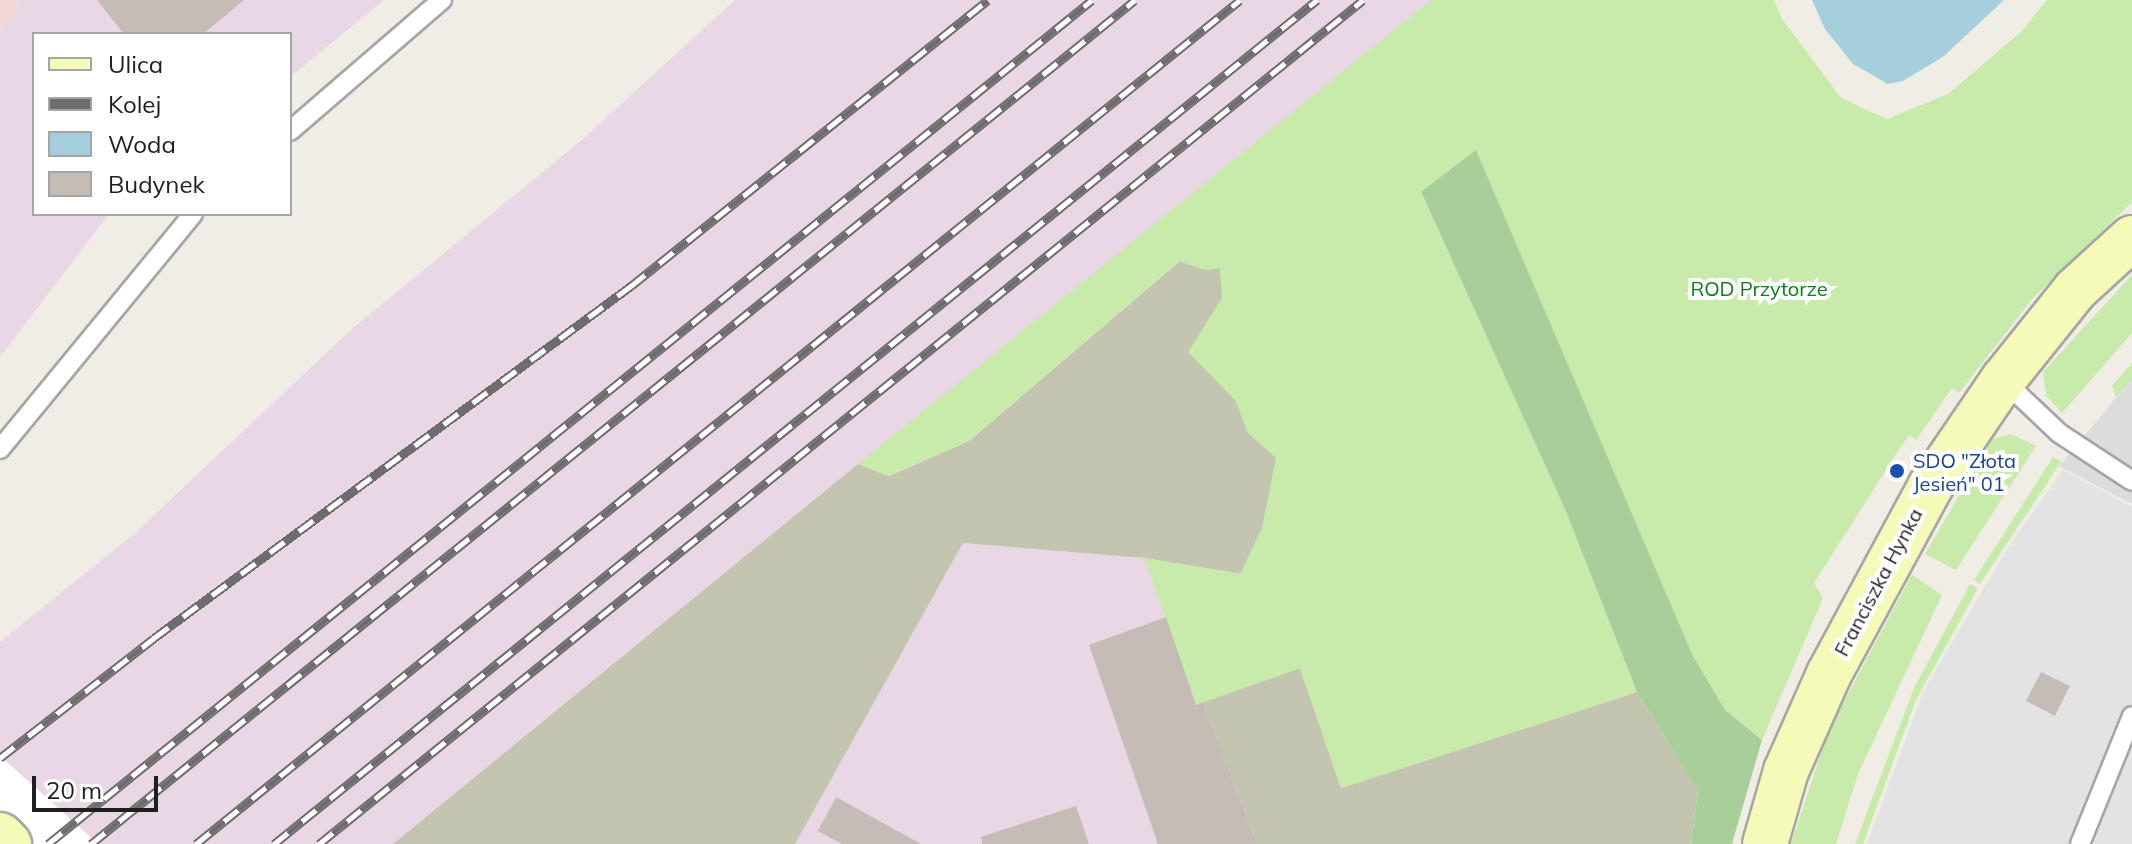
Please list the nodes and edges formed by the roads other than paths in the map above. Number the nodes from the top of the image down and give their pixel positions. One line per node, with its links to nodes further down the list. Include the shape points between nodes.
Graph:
1 (442, 0): 2 (lane)
2 (292, 129)
3 (191, 216): 6 (lane)
4 (2132, 238): 5 (street, Franciszka Hynka, via 2075,290)
5 (2003, 380): 7 (lane, via 2059,433); 11 (street, Franciszka Hynka, via 1930,487 1829,674 1786,771)
6 (0, 449)
7 (2132, 481)
8 (2132, 716): 12 (lane)
9 (0, 835): 10 (street)
10 (9, 844)
11 (1765, 844)
12 (2080, 844)

